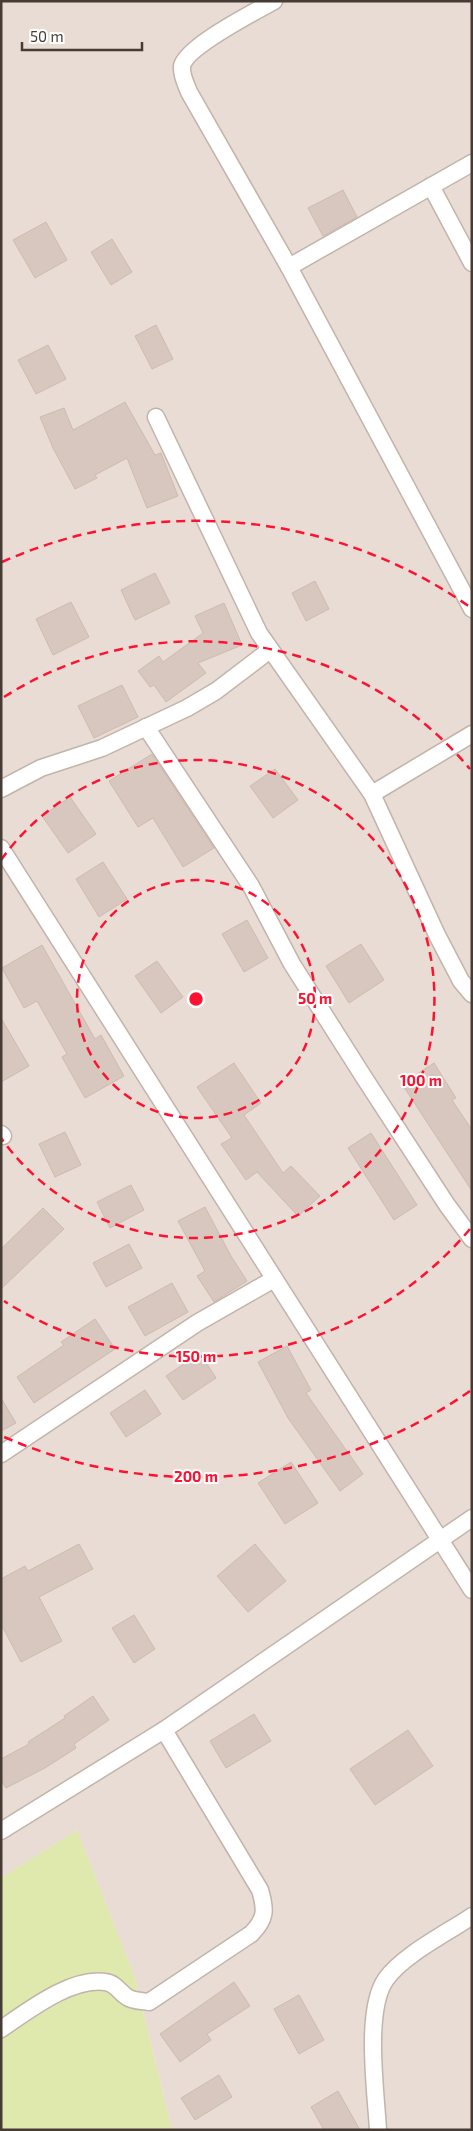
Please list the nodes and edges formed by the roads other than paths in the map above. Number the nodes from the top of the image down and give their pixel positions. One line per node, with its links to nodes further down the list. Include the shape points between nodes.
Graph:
1 (274, 1): 5 (street, via 206,40 182,66 189,92)
2 (472, 163): 3 (street)
3 (431, 186): 4 (street); 5 (street)
4 (472, 263)
5 (289, 268): 7 (street)
6 (156, 417): 8 (street)
7 (472, 610)
8 (270, 650): 9 (street, via 216,691); 12 (street)
9 (146, 727): 11 (street, via 102,748 41,768); 15 (street, via 251,886 292,964 365,1079)
10 (472, 734): 12 (street)
11 (1, 789)
12 (372, 794): 14 (street, via 437,935 461,981)
13 (2, 850): 16 (street)
14 (472, 994)
15 (472, 1239)
16 (274, 1278): 17 (street, via 189,1329); 19 (street)
17 (1, 1454)
18 (472, 1518): 19 (street)
19 (440, 1540): 20 (street); 21 (street)
20 (472, 1590)
21 (164, 1730): 22 (street); 24 (street, via 260,1890 264,1902 261,1924 149,2002 128,1998 116,1986 105,1982 81,1984 56,1993)
22 (1, 1831)
23 (472, 1916): 25 (street, via 408,1958 386,1979 376,2000 374,2072)
24 (1, 2029)
25 (378, 2130)

